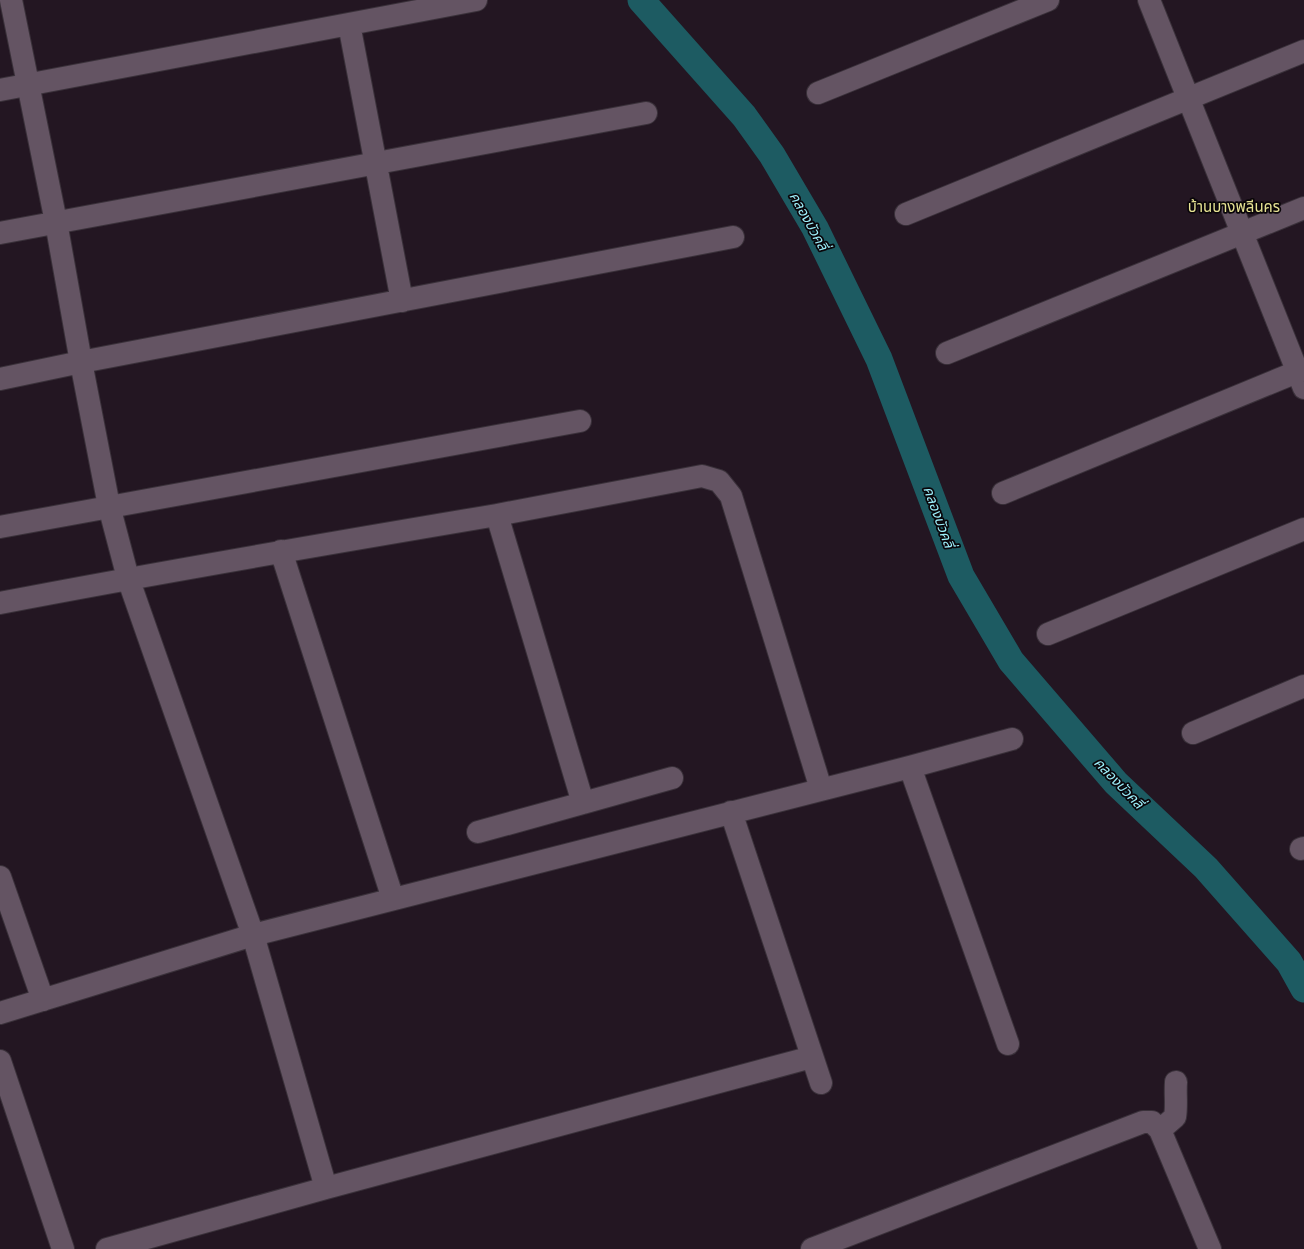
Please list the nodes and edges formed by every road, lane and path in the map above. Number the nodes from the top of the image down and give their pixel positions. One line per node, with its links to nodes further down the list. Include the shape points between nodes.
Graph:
1 (11, 0): 7 (street)
2 (476, 0): 5 (street)
3 (1048, 0): 9 (street)
4 (1149, 0): 10 (street)
5 (349, 24): 7 (street); 12 (street)
6 (1304, 50): 10 (street)
7 (28, 84): 8 (street); 15 (street)
8 (0, 90)
9 (818, 93)
10 (1188, 98): 14 (street); 17 (street)
11 (646, 113): 12 (street)
12 (375, 163): 15 (street); 19 (street)
13 (1304, 208): 17 (street)
14 (906, 214)
15 (56, 222): 16 (street); 21 (street)
16 (0, 233)
17 (1242, 233): 20 (street); 22 (street)
18 (733, 237): 19 (street)
19 (402, 301): 21 (street)
20 (947, 353)
21 (81, 362): 23 (street); 26 (street)
22 (1302, 376): 25 (street)
23 (0, 379)
24 (580, 421): 26 (street)
25 (1003, 493)
26 (109, 506): 28 (street); 31 (street)
27 (497, 515): 30 (street); 39 (street, via 702,476 718,481 731,496); 40 (street)
28 (0, 527)
29 (1304, 529): 33 (street)
30 (281, 551): 31 (street); 44 (street)
31 (128, 578): 32 (street); 45 (street)
32 (0, 604)
33 (1048, 634)
34 (1304, 686): 35 (street)
35 (1193, 734)
36 (1012, 739): 37 (street)
37 (910, 767): 39 (street); 48 (street)
38 (672, 778): 40 (street)
39 (821, 789): 41 (street)
40 (583, 803): 42 (street)
41 (731, 812): 44 (street); 49 (street)
42 (478, 832)
43 (0, 877): 46 (street)
44 (393, 899): 45 (street)
45 (253, 935): 46 (street); 54 (street)
46 (43, 1000): 47 (street)
47 (0, 1013)
48 (1008, 1044)
49 (812, 1057): 52 (street); 54 (street)
50 (0, 1061): 55 (street)
51 (1176, 1082): 53 (street, via 1175,1117)
52 (821, 1083)
53 (1160, 1130): 57 (street, via 1152,1122 1143,1122); 58 (street)
54 (326, 1188): 56 (street)
55 (63, 1249)
56 (107, 1249)
57 (812, 1249)
58 (1210, 1249)

